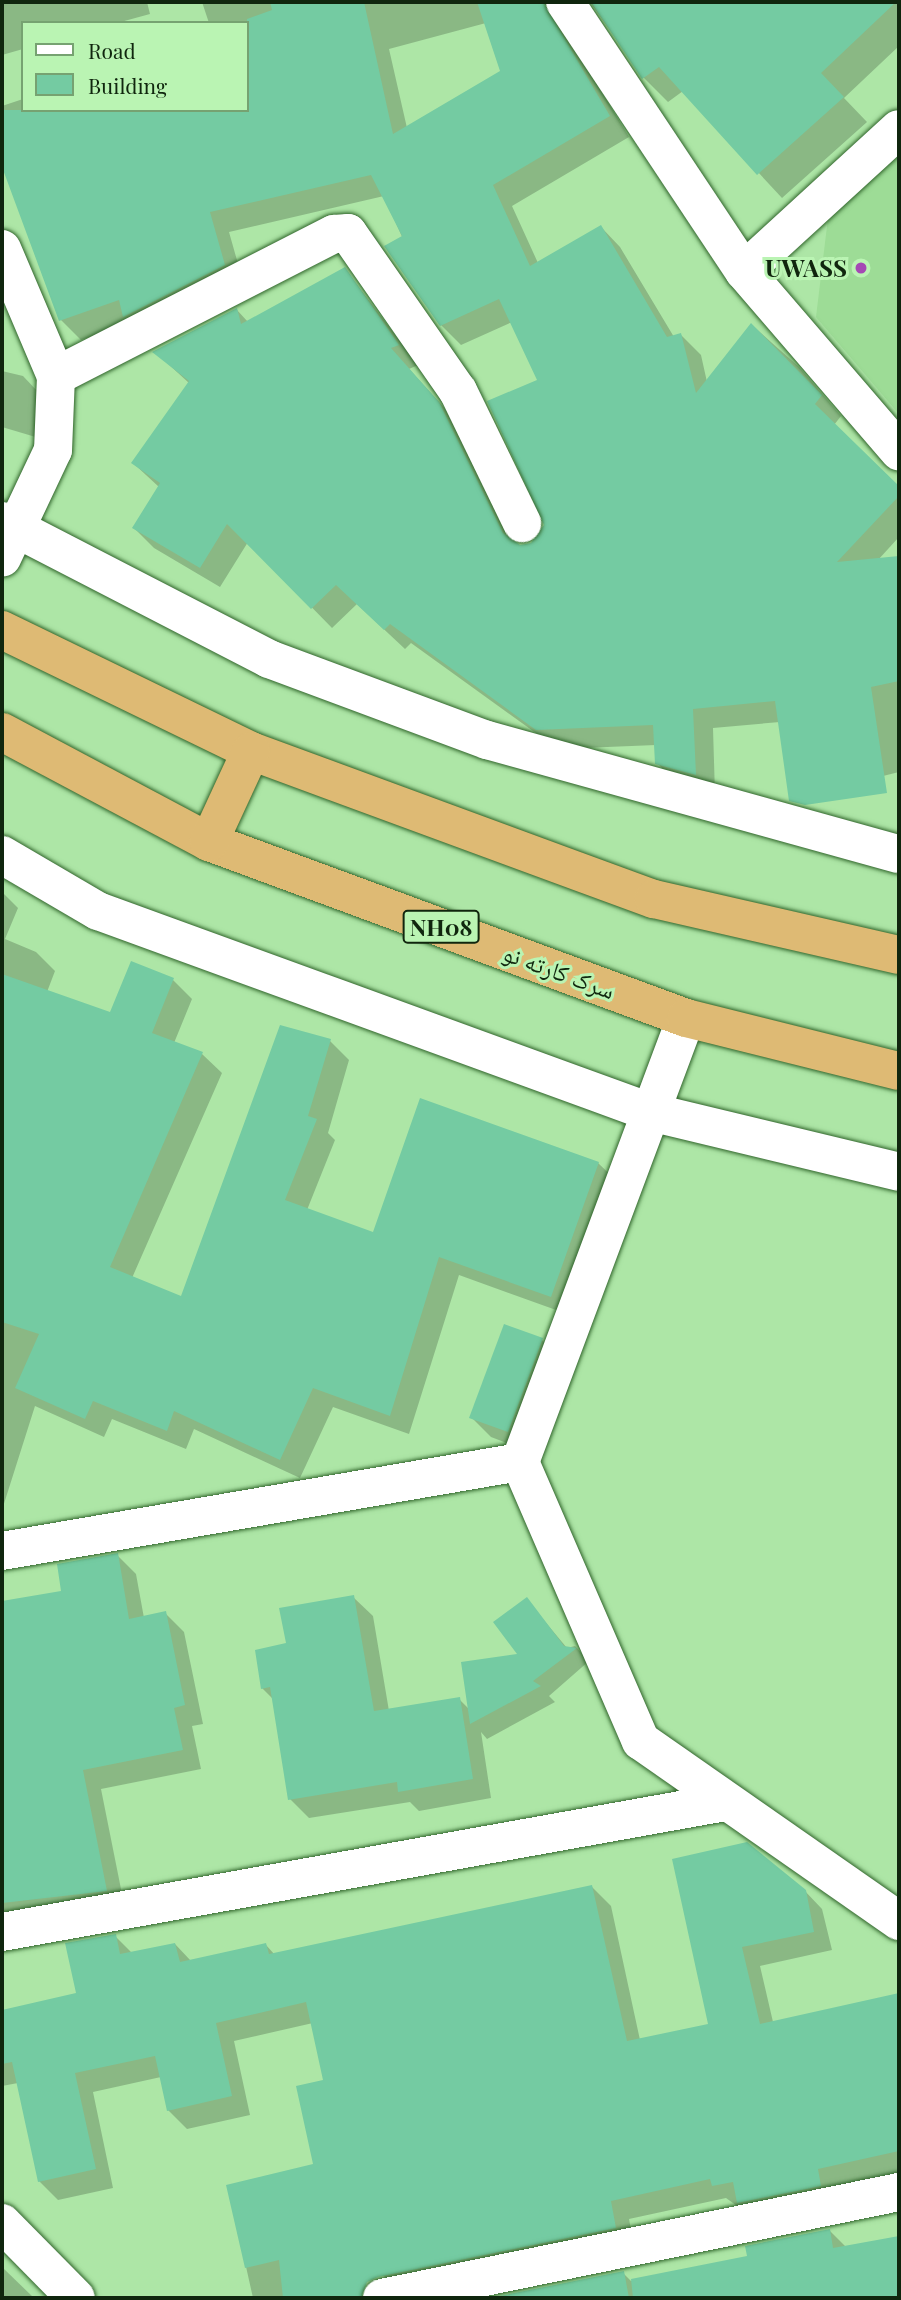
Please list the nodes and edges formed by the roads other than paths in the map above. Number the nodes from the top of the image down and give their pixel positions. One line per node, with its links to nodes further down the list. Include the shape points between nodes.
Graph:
1 (565, 2): 4 (street)
2 (899, 129): 4 (street)
3 (2, 249): 5 (street)
4 (744, 271): 6 (street)
5 (56, 376): 7 (street, via 334,234 348,233 458,391); 8 (street, via 53,450)
6 (899, 452)
7 (522, 523)
8 (6, 537): 13 (street, via 269,659 487,740)
9 (2, 630): 11 (highway)
10 (2, 732): 12 (highway, سرک کارته نو / NH08)
11 (251, 751): 12 (highway); 15 (highway, via 654,899)
12 (209, 842): 16 (highway, سرک کارته نو / NH08)
13 (899, 853)
14 (2, 855): 18 (street, via 98,911)
15 (899, 955)
16 (686, 1018): 17 (highway, سرک کارته نو / NH08); 18 (street)
17 (899, 1071)
18 (650, 1112): 19 (street); 20 (street)
19 (899, 1172)
20 (520, 1462): 21 (street); 22 (street, via 641,1741)
21 (2, 1551)
22 (725, 1802): 23 (street); 24 (street)
23 (899, 1921)
24 (2, 1932)
25 (899, 2192): 28 (street)
26 (2, 2223): 27 (street)
27 (76, 2298)
28 (382, 2298)

